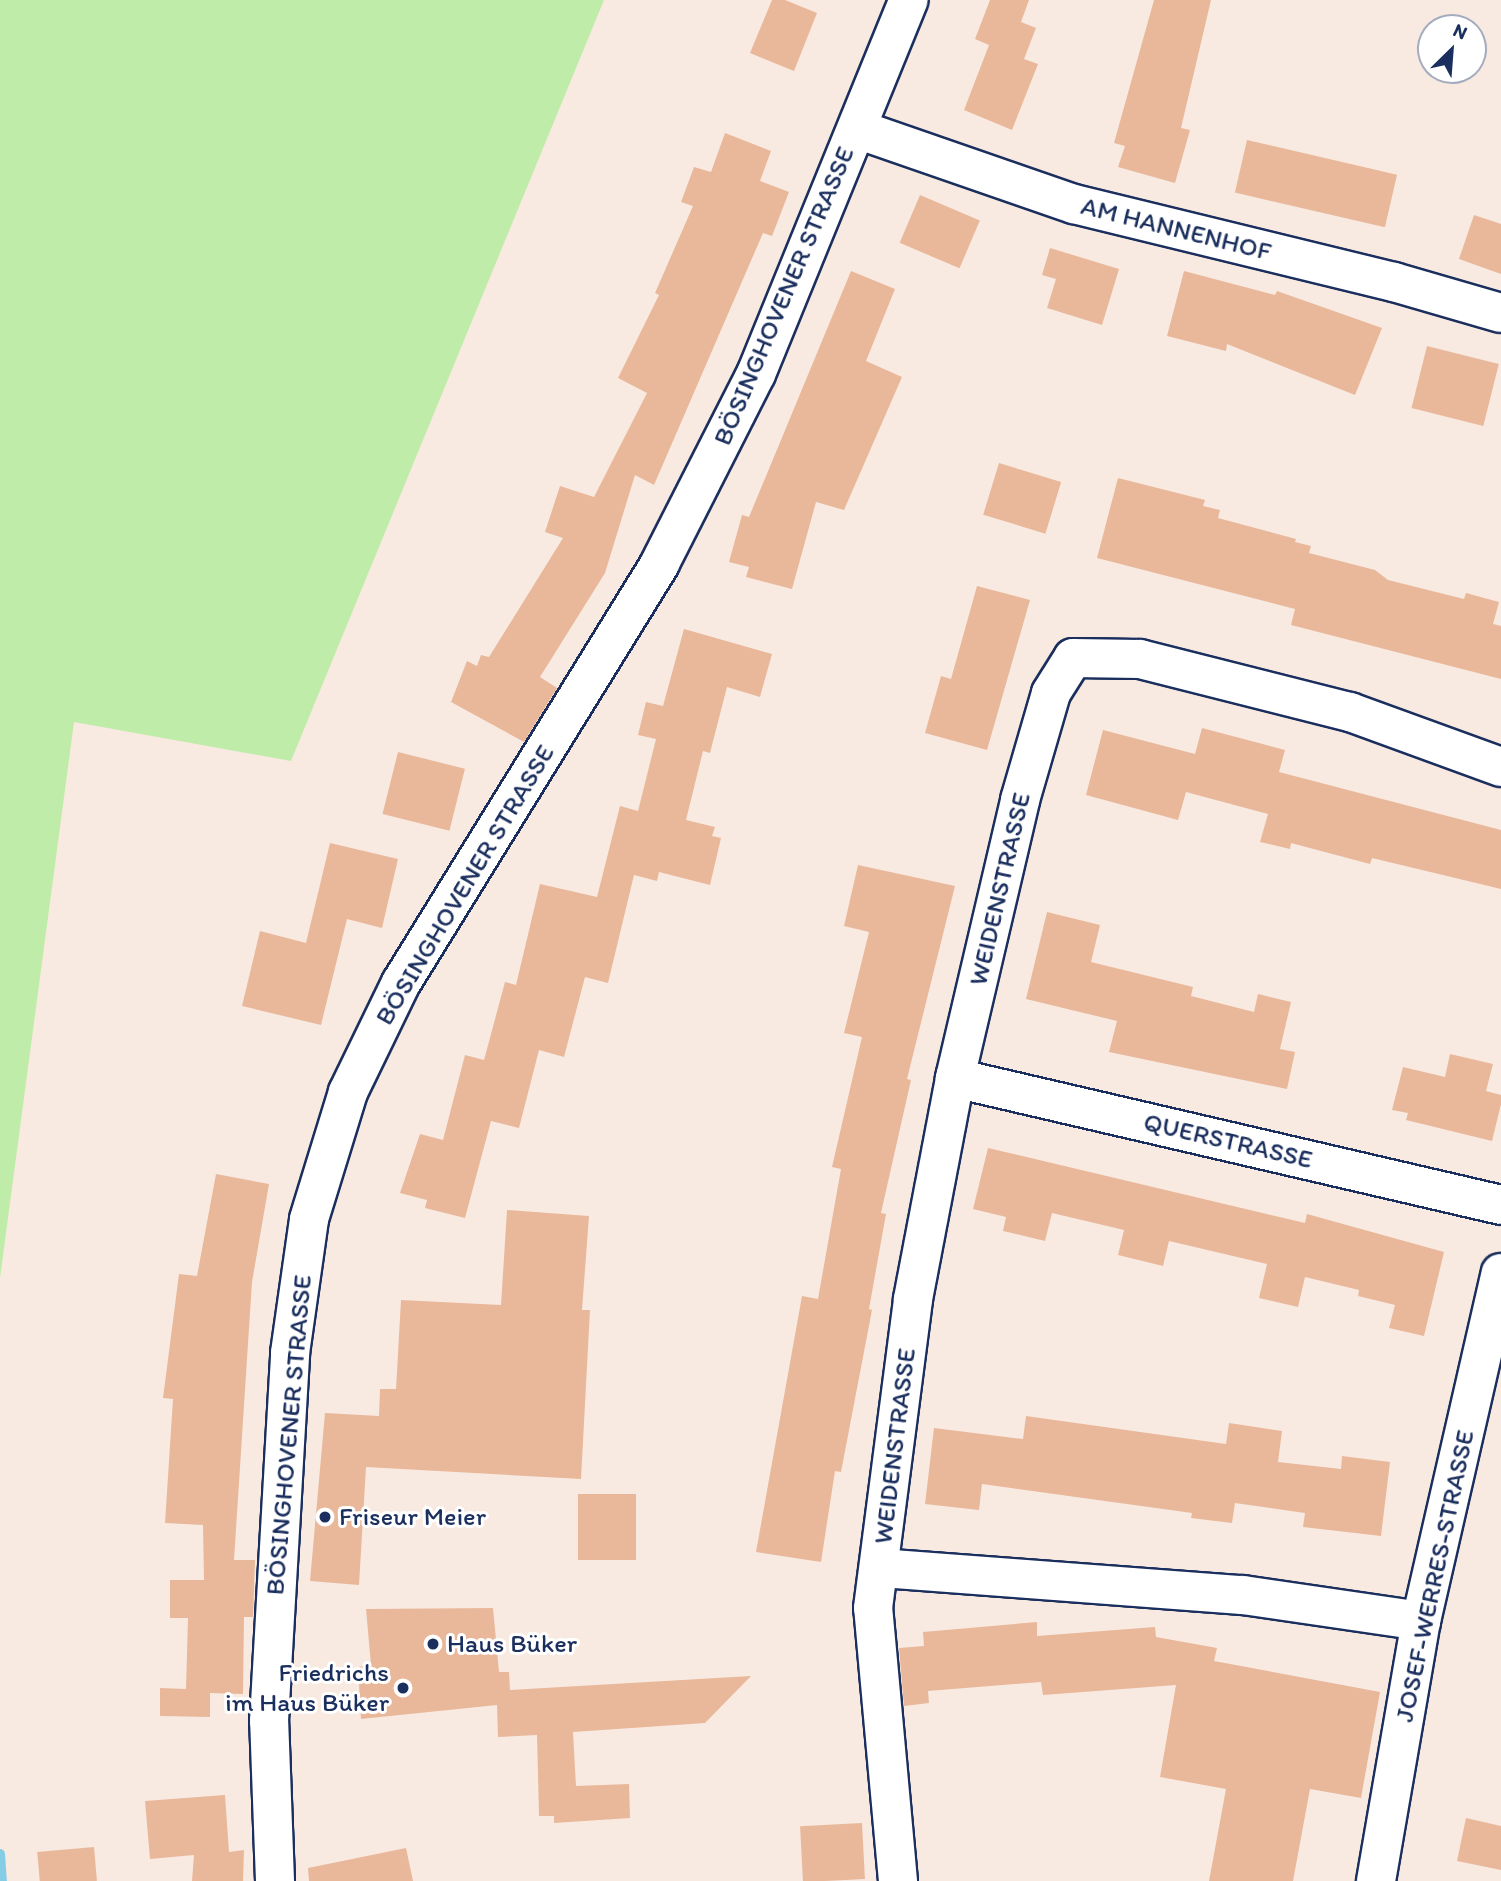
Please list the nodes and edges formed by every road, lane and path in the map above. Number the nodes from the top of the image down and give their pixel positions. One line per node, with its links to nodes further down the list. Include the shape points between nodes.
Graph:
1 (909, 0): 2 (street, BÖSINGHOVENER STRASSE)
2 (857, 129): 3 (street, AM HANNENHOF, via 1074,204 1394,282); 10 (street, BÖSINGHOVENER STRASSE, via 756,374 660,563 401,983 348,1091 309,1219 290,1353 269,1721)
3 (1501, 313)
4 (1501, 768): 5 (street, WEIDENSTRASSE, via 1350,712 1140,659 1073,658 1051,693 1023,788)
5 (955, 1077): 6 (street, QUERSTRASSE); 8 (street, WEIDENSTRASSE, via 913,1299)
6 (1501, 1205)
7 (1501, 1273): 9 (street, JOSEF-WERRES-STRASSE)
8 (881, 1568): 9 (street, WEIDENSTRASSE, via 1243,1595); 11 (street, WEIDENSTRASSE, via 873,1608)
9 (1421, 1621): 12 (street, JOSEF-WERRES-STRASSE)
10 (275, 1881)
11 (898, 1881)
12 (1376, 1881)

